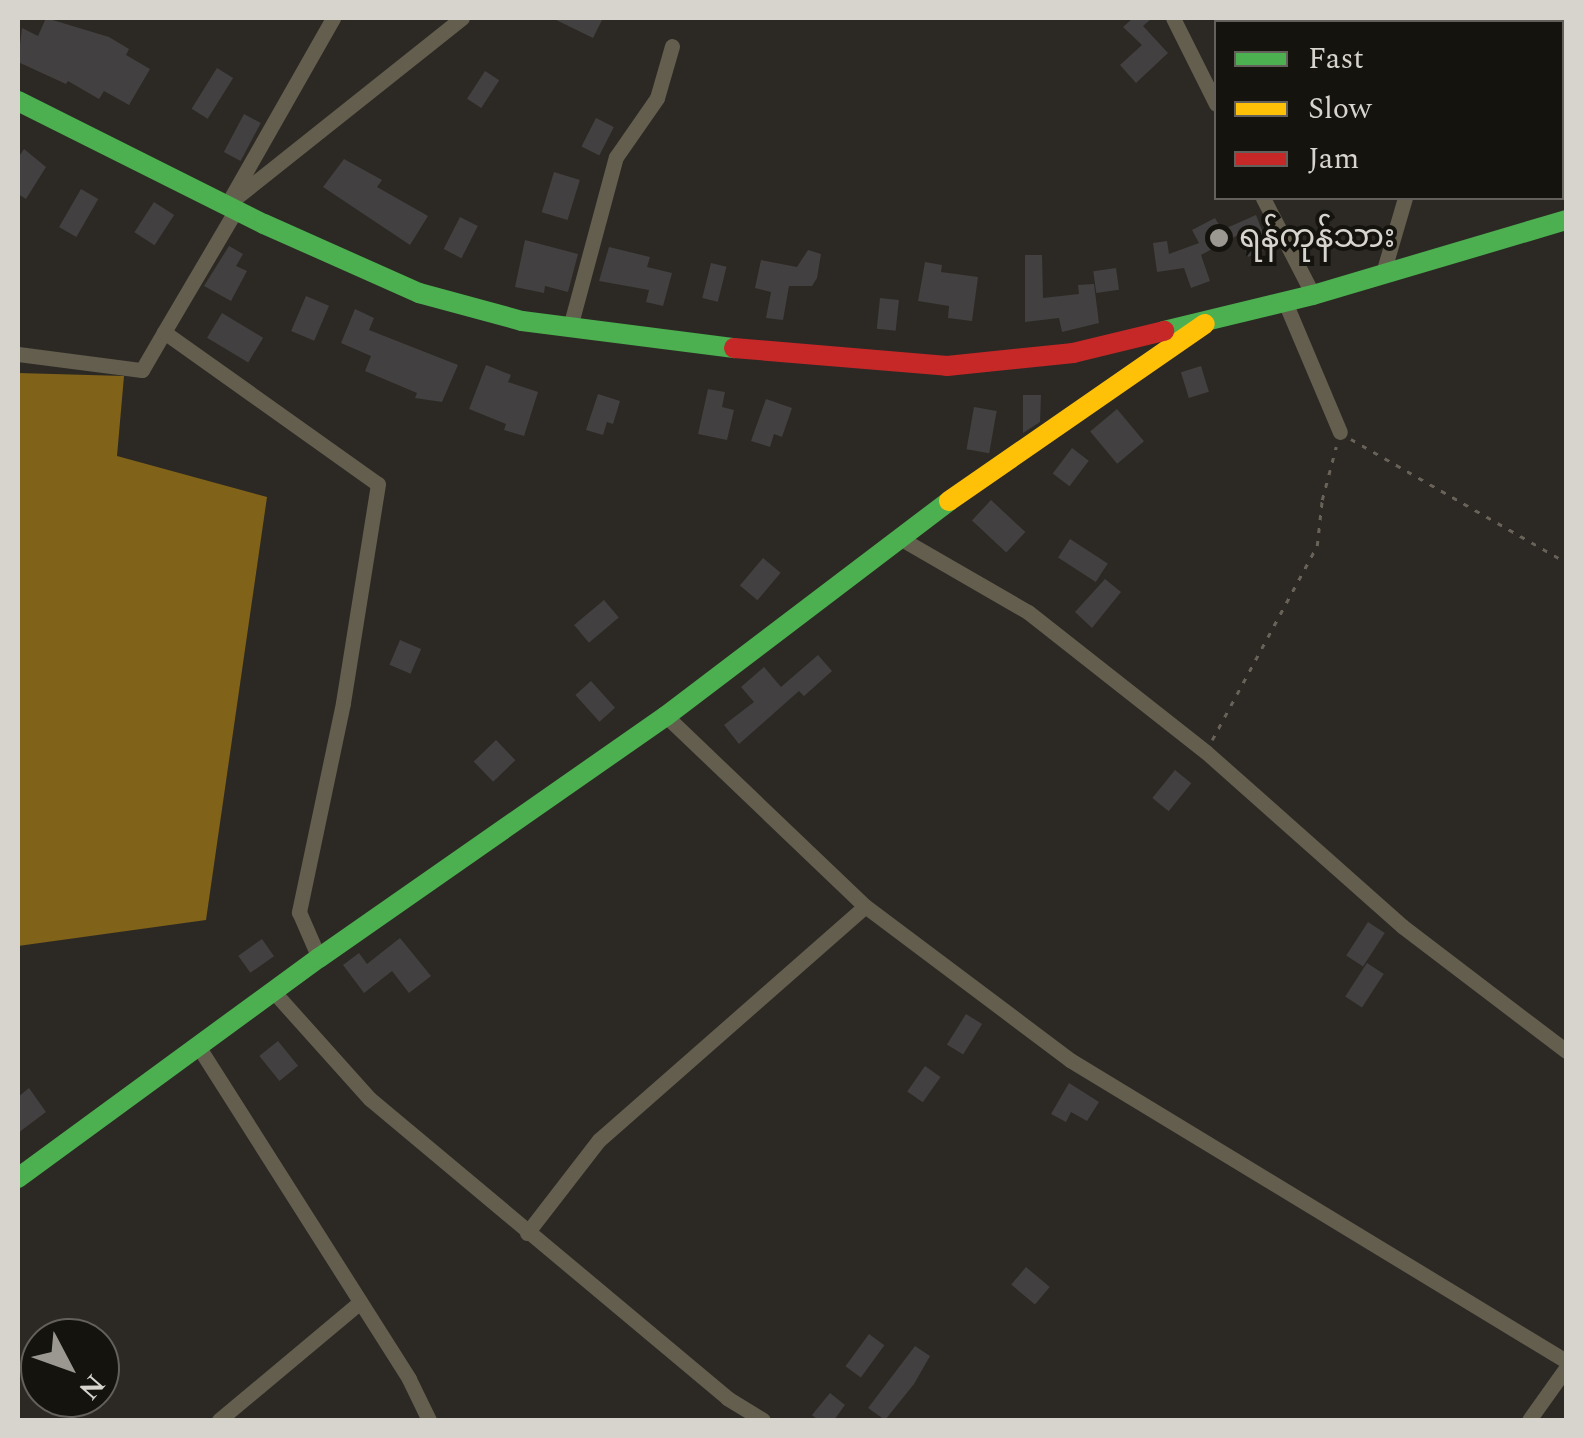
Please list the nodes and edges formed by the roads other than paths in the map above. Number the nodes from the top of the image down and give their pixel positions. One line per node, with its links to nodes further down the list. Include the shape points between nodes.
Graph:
1 (333, 18): 9 (street)
2 (462, 18): 9 (street)
3 (1172, 18): 5 (street)
4 (672, 46): 15 (street, via 657,98 616,156)
5 (1214, 100)
6 (18, 101): 9 (main road)
7 (1265, 200): 12 (street)
8 (1404, 200): 11 (street)
9 (232, 206): 15 (main road, via 419,293); 16 (street)
10 (1566, 220): 11 (main road)
11 (1382, 273): 12 (main road)
12 (1313, 296): 13 (main road)
13 (1285, 302): 14 (main road); 18 (street)
14 (1215, 317): 15 (main road, via 1074,353 947,366 797,356); 19 (main road)
15 (570, 328)
16 (164, 332): 17 (street, via 142,370); 22 (street, via 378,484 299,912)
17 (18, 354)
18 (1340, 432)
19 (898, 537): 20 (main road); 25 (street, via 1028,612 1206,752 1402,926)
20 (666, 716): 21 (street); 22 (main road)
21 (866, 906): 27 (street, via 599,1140); 29 (street, via 1070,1060)
22 (320, 958): 23 (main road)
23 (273, 991): 24 (main road); 27 (street, via 370,1100)
24 (198, 1046): 26 (main road); 28 (street)
25 (1566, 1051)
26 (18, 1178)
27 (527, 1233): 32 (street, via 727,1398)
28 (360, 1302): 30 (street); 31 (street)
29 (1566, 1365): 33 (street)
30 (219, 1420)
31 (429, 1420)
32 (763, 1420)
33 (1529, 1420)

